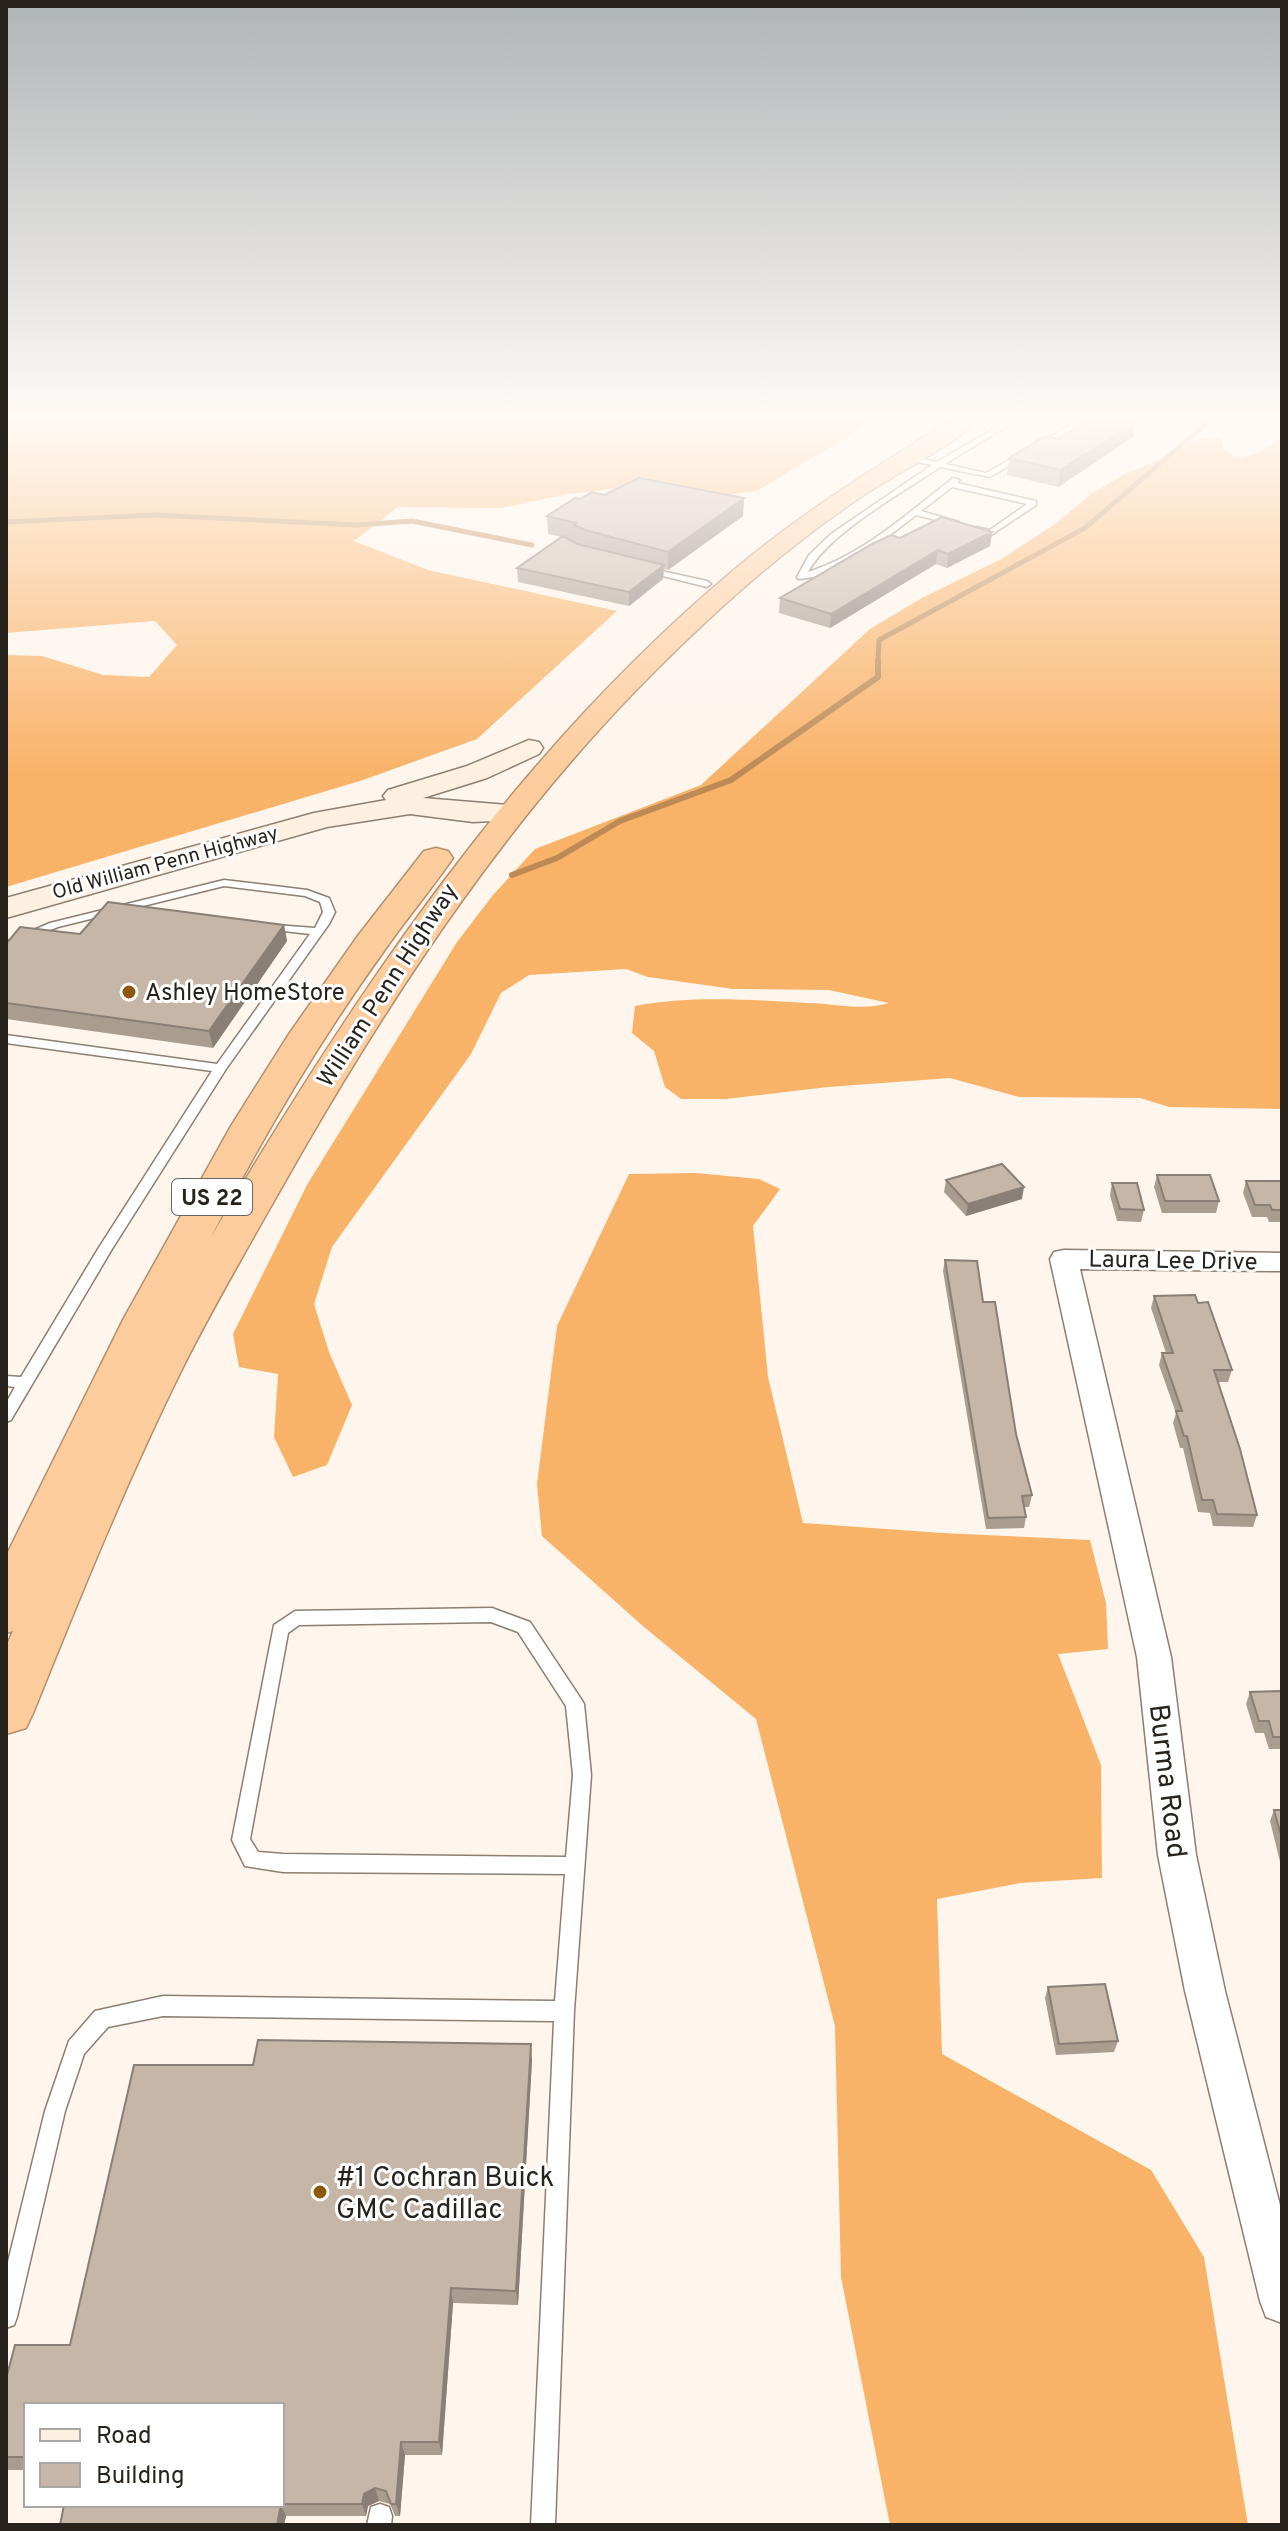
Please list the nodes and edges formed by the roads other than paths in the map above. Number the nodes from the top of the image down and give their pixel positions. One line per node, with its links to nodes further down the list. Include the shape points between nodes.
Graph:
1 (771, 536): 10 (highway)
2 (794, 536): 15 (highway, William Penn Highway / US 22, via 703,608)
3 (835, 536): 5 (lane)
4 (879, 536): 8 (lane)
5 (828, 541): 6 (lane); 8 (lane, via 801,577 822,572)
6 (838, 544)
7 (848, 547): 8 (lane)
8 (859, 550)
9 (637, 567): 10 (lane)
10 (707, 584): 11 (highway)
11 (609, 667)
12 (563, 712): 13 (highway, William Penn Highway / US 22)
13 (529, 748): 14 (main road, via 477,772); 15 (highway, William Penn Highway / US 22)
14 (395, 797): 15 (main road, Old William Penn Highway, via 425,795); 16 (main road, Old William Penn Highway, via 351,806)
15 (487, 810): 16 (main road, Old William Penn Highway, via 410,805); 30 (highway, William Penn Highway / US 22, via 380,932 255,1122 122,1368); 31 (highway, William Penn Highway / US 22, via 457,878 370,1004 288,1139 151,1385)
16 (324, 819): 17 (main road, Old William Penn Highway)
17 (6, 908)
18 (123, 908): 19 (lane); 21 (lane, via 210,885 249,885 325,900 329,912); 22 (lane, via 54,925)
19 (168, 913)
20 (258, 925): 21 (lane)
21 (318, 932): 24 (lane)
22 (6, 947)
23 (6, 1039): 24 (lane)
24 (220, 1068): 28 (lane)
25 (1064, 1259): 26 (street, Laura Lee Drive); 34 (street, Burma Road, via 1154,1657 1177,1855 1202,1976)
26 (1282, 1262)
27 (6, 1381): 28 (lane)
28 (26, 1383): 29 (lane)
29 (6, 1416)
30 (6, 1612)
31 (6, 1711)
32 (575, 1866): 32 (lane, via 582,1775 575,1704 524,1627 492,1615 295,1618 280,1630 241,1840 252,1860); 33 (lane)
33 (564, 2011): 35 (lane, via 163,2006 102,2018 76,2048 55,2111); 36 (lane)
34 (1282, 2301)
35 (6, 2317)
36 (543, 2525)

